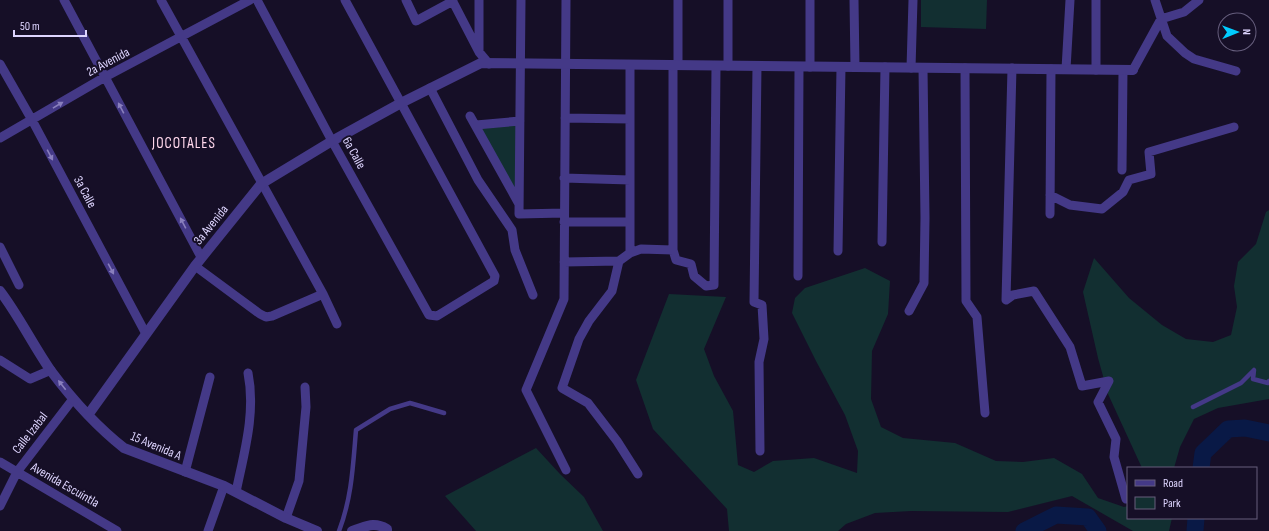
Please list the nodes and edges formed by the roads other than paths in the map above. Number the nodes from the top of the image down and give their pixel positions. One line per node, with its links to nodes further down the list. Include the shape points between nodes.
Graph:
1 (64, 0): 45 (street)
2 (161, 0): 21 (street)
3 (250, 0): 21 (street, 2a Avenida)
4 (257, 0): 56 (street, 6a Calle)
5 (345, 0): 47 (street)
6 (406, 0): 19 (street, via 416,21)
7 (479, 0): 22 (street)
8 (521, 0): 25 (street)
9 (566, 0): 26 (street)
10 (678, 0): 28 (street)
11 (728, 0): 30 (street)
12 (810, 0): 32 (street)
13 (854, 0): 34 (street)
14 (913, 0): 36 (street)
15 (1070, 0): 41 (street)
16 (1096, 0): 42 (street)
17 (1155, 0): 20 (street)
18 (1198, 0): 20 (street, via 1184,12)
19 (453, 1): 22 (street)
20 (1161, 19): 43 (street); 44 (street, via 1167,36 1185,53 1194,59)
21 (181, 38): 45 (street, 2a Avenida); 60 (street)
22 (479, 52): 24 (street)
23 (0, 64): 51 (street, 3a Calle)
24 (489, 64): 25 (street, 3a Avenida); 46 (street, 3a Avenida, via 481,63)
25 (520, 64): 26 (street, 3a Avenida); 52 (street)
26 (566, 64): 27 (street, 3a Avenida); 49 (street)
27 (630, 65): 28 (street, 3a Avenida); 50 (street)
28 (676, 65): 29 (street, 3a Avenida); 68 (street)
29 (716, 66): 30 (street, 3a Avenida); 68 (street, via 714,285 706,286 694,276 691,264 676,260)
30 (728, 66): 31 (street, 3a Avenida)
31 (757, 66): 32 (street, 3a Avenida); 93 (street, via 754,302 762,305 764,339 760,362)
32 (805, 67): 33 (street, 3a Avenida); 74 (street)
33 (841, 67): 34 (street, 3a Avenida); 69 (street)
34 (855, 67): 35 (street, 3a Avenida)
35 (885, 67): 36 (street, 3a Avenida); 66 (street)
36 (912, 68): 37 (street, 3a Avenida)
37 (923, 68): 38 (street, 3a Avenida); 79 (street, via 924,283)
38 (965, 68): 39 (street, 3a Avenida); 91 (street, via 966,301 977,317)
39 (1012, 68): 40 (street, 3a Avenida); 101 (street, via 1006,300 1013,295 1034,291 1070,347 1082,386 1109,381 1098,402 1116,440 1114,457)
40 (1051, 69): 41 (street, 3a Avenida); 61 (street)
41 (1066, 69): 42 (street, 3a Avenida)
42 (1096, 70): 43 (street, 3a Avenida)
43 (1128, 70): 57 (street)
44 (1236, 71)
45 (105, 77): 51 (street, 2a Avenida, one-way to 45); 72 (street, one-way to 45)
46 (430, 88): 47 (street, 3a Avenida); 78 (street, via 478,180 512,230 515,250)
47 (400, 103): 56 (street, 3a Avenida); 56 (street, 6a Calle, via 496,276 494,281 437,316 429,314)
48 (470, 116): 53 (street)
49 (565, 118): 50 (street); 58 (street)
50 (630, 119): 59 (street)
51 (32, 120): 55 (street, 2a Avenida); 81 (street, 3a Calle, one-way to 81)
52 (520, 121): 53 (street); 62 (street)
53 (476, 125): 62 (street)
54 (1234, 128): 61 (street, via 1149,152 1151,174 1129,180 1123,192 1102,208 1070,205)
55 (0, 138)
56 (332, 141): 60 (street, 3a Avenida)
57 (1122, 170)
58 (564, 178): 59 (street); 64 (street)
59 (630, 180): 65 (street)
60 (261, 184): 72 (street, 3a Avenida); 77 (street)
61 (1050, 195): 63 (street)
62 (520, 205): 64 (street, via 519,214)
63 (1050, 214)
64 (564, 218): 65 (street); 73 (street)
65 (630, 222): 70 (street)
66 (882, 242)
67 (0, 247): 75 (street)
68 (673, 250): 70 (street, via 641,249)
69 (838, 251)
70 (630, 253): 71 (street)
71 (619, 261): 73 (street); 98 (street, via 612,291 579,339 562,388 588,403)
72 (198, 262): 77 (street, via 266,317); 81 (street, 3a Avenida)
73 (564, 262): 95 (street, via 564,299 526,390)
74 (798, 276)
75 (19, 285)
76 (0, 291): 83 (street, 15 Avenida A)
77 (323, 294): 80 (street)
78 (533, 294)
79 (909, 312)
80 (337, 324)
81 (146, 334): 92 (street, 3a Avenida)
82 (0, 360): 83 (street, via 30,379)
83 (51, 370): 88 (street, 15 Avenida A, one-way to 83)
84 (248, 373): 100 (street, via 251,386 248,439)
85 (210, 377): 97 (street)
86 (1269, 381): 89 (lane, via 1253,379 1254,370 1241,383)
87 (305, 387): 103 (street, via 306,407 299,481)
88 (73, 399): 92 (street, 15 Avenida A); 96 (street, Calle Izabal)
89 (1193, 407)
90 (444, 413): 107 (lane, via 410,403 390,409 356,430 351,488)
91 (985, 413)
92 (88, 415): 97 (street, 15 Avenida A, via 124,448)
93 (760, 450)
94 (0, 462): 96 (street, Avenida Escuintla)
95 (566, 470)
96 (17, 472): 102 (street, Calle Izabal); 104 (street, Avenida Escuintla)
97 (185, 472): 99 (street, 15 Avenida A)
98 (638, 474)
99 (224, 486): 100 (street, 15 Avenida A); 105 (street)
100 (236, 492): 103 (street, 15 Avenida A)
101 (1126, 499)
102 (0, 506)
103 (286, 518): 106 (street, 15 Avenida A)
104 (117, 531)
105 (208, 531)
106 (317, 531)
107 (339, 531)
108 (352, 531): 109 (street, via 370,525 380,525)
109 (387, 531)

